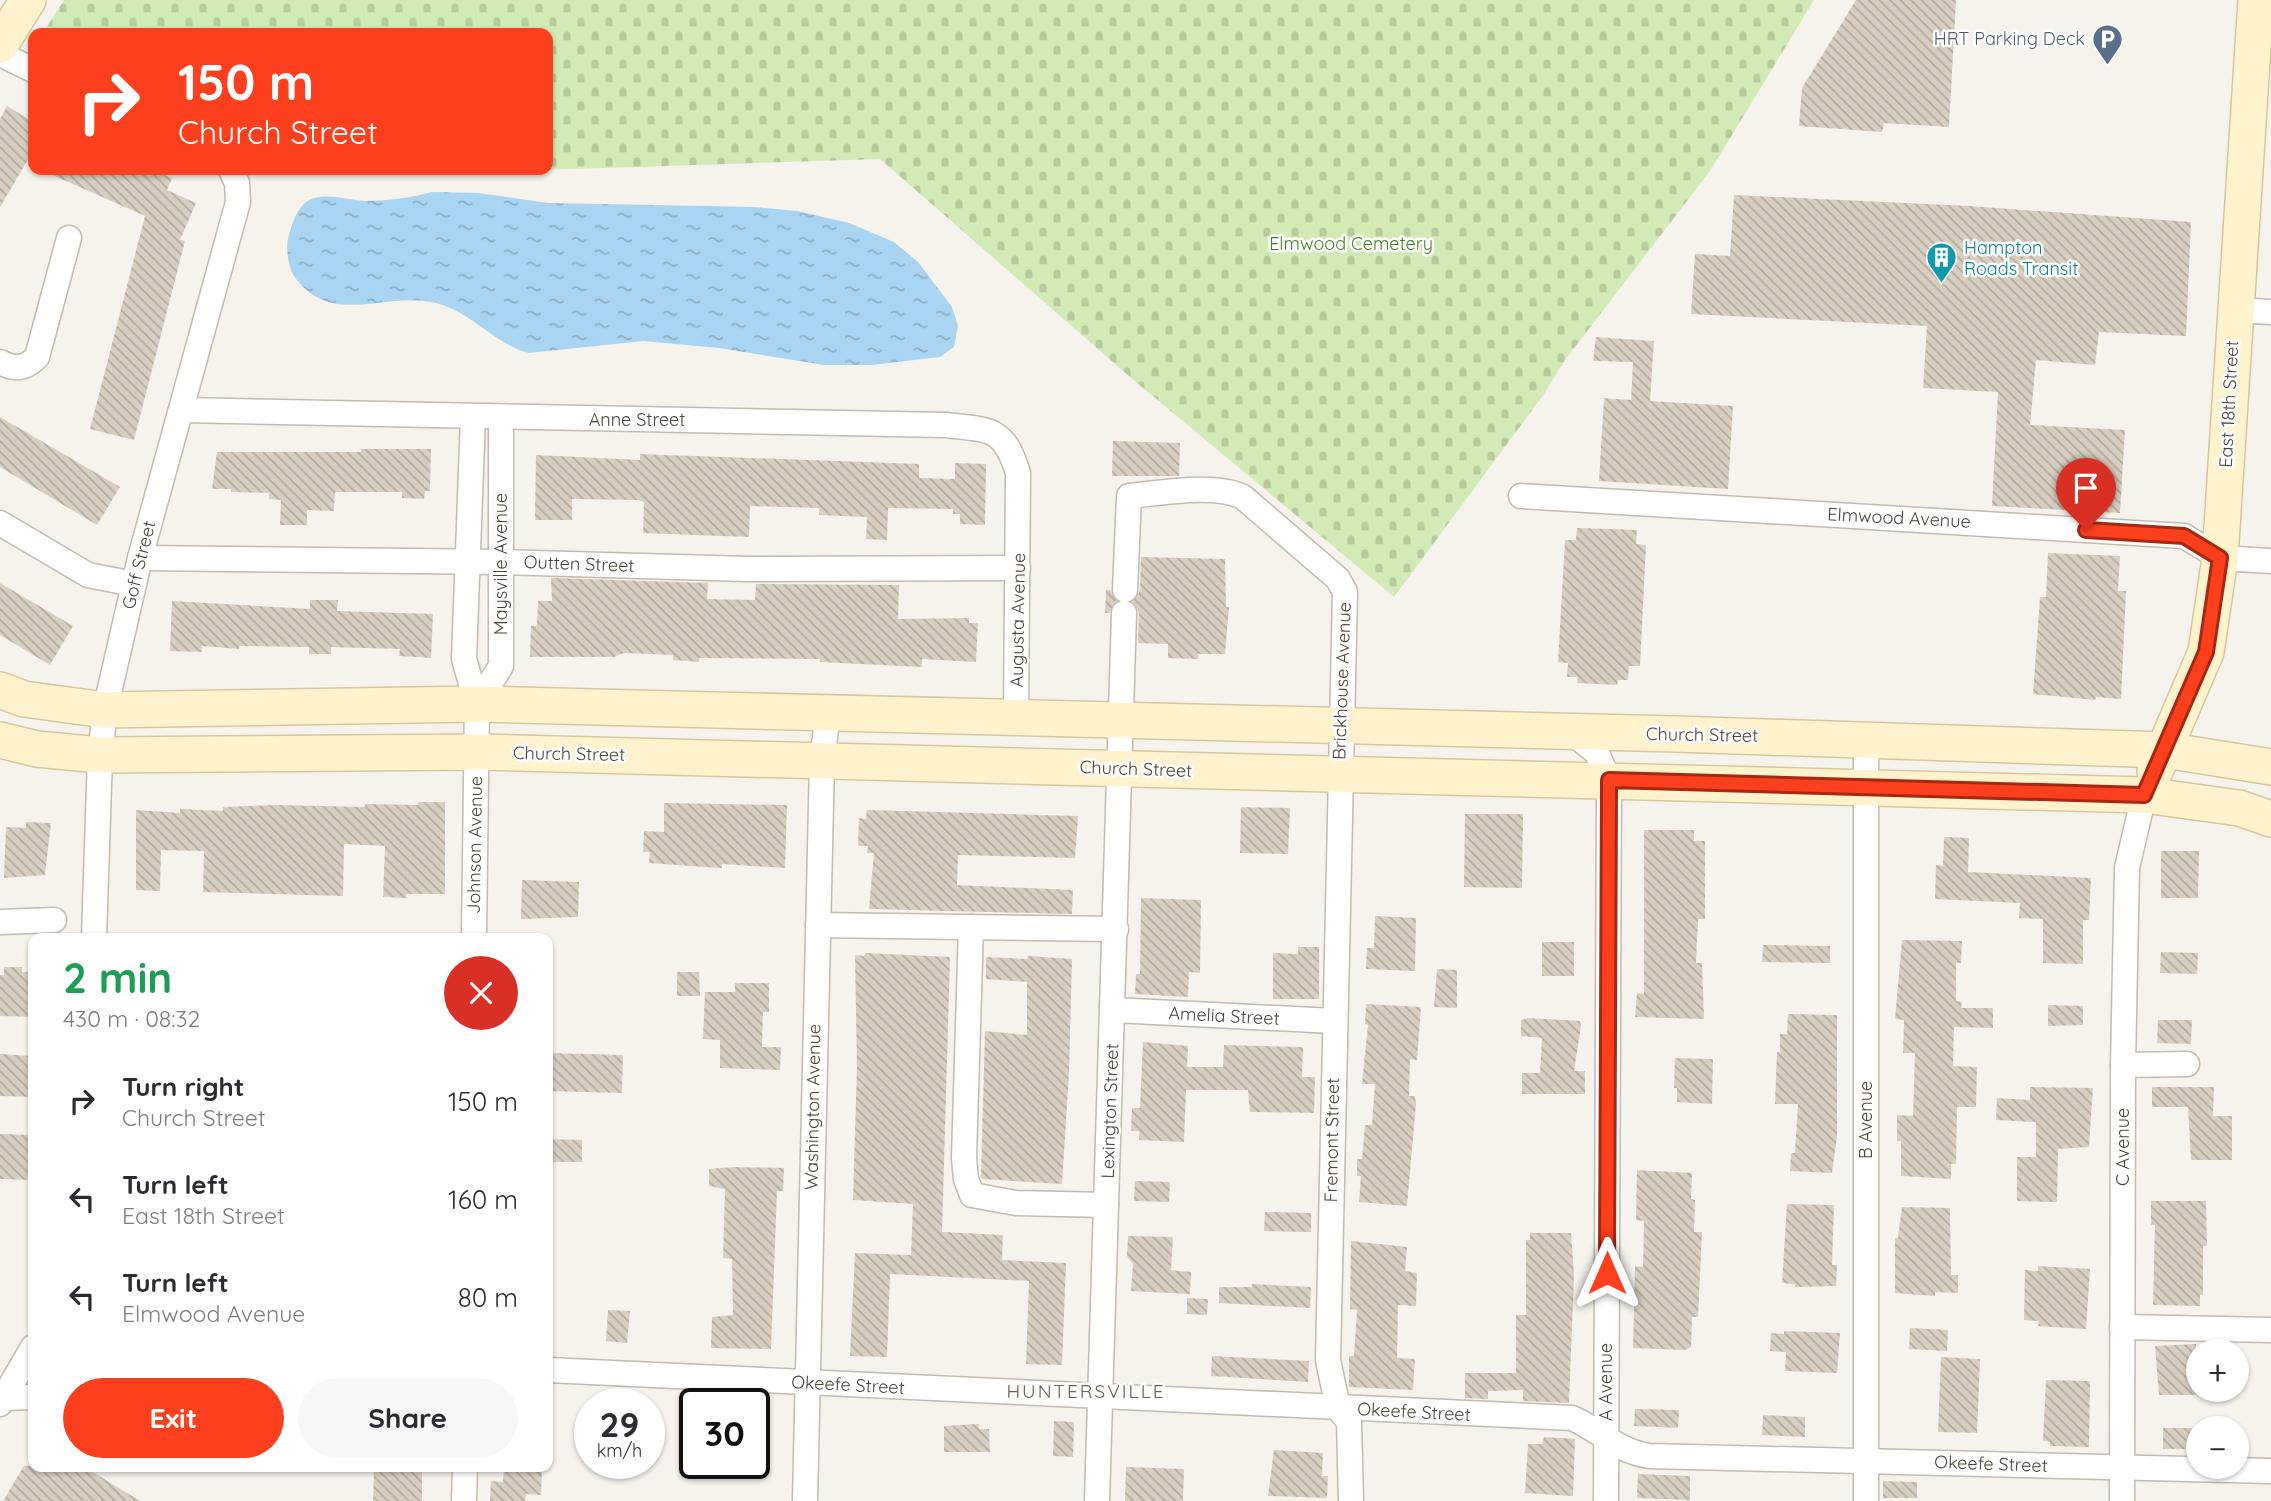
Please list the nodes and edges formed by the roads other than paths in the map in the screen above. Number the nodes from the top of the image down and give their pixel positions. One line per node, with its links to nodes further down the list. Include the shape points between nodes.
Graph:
1 (28, 0): 3 (main road)
2 (2256, 0): 8 (main road, East 18th Street)
3 (0, 45)
4 (0, 54): 5 (street)
5 (28, 68)
6 (233, 175): 11 (street, Goff Street, via 238,202)
7 (69, 238): 10 (street, via 37,357 19,368)
8 (2235, 310): 9 (street); 19 (main road, East 18th Street)
9 (2271, 312)
10 (0, 362)
11 (181, 410): 12 (street, Anne Street); 18 (street, Goff Street)
12 (473, 417): 13 (street, Anne Street); 21 (street, Maysville Avenue)
13 (501, 417): 16 (street, Anne Street, via 946,425 988,431 1010,447 1018,474); 22 (street, Maysville Avenue)
14 (1129, 496): 30 (street, Lexington Street); 31 (street, Brickhouse Avenue, via 1234,492 1260,509 1338,579 1346,603)
15 (1521, 496): 19 (street, Elmwood Avenue, via 2184,536)
16 (1019, 522): 23 (street, Augusta Avenue)
17 (0, 523): 24 (street, via 88,575)
18 (140, 558): 21 (street, Outten Street); 24 (street, Goff Street)
19 (2220, 558): 20 (street, Elmwood Avenue); 35 (main road, East 18th Street, via 2206,652)
20 (2271, 561)
21 (467, 562): 22 (street, Outten Street); 26 (street, Maysville Avenue, via 464,659)
22 (502, 562): 23 (street, Outten Street, via 748,569); 26 (street, Maysville Avenue, via 500,666)
23 (1018, 568): 29 (street, Augusta Avenue)
24 (134, 584): 27 (street, Goff Street)
25 (0, 690): 27 (main road, Church Street, via 24,699)
26 (477, 704): 27 (main road, Church Street); 28 (main road, Church Street); 36 (street, Maysville Avenue)
27 (105, 710): 37 (street, Goff Street)
28 (828, 713): 29 (main road, Church Street); 38 (street, Washington Avenue)
29 (1016, 718): 30 (main road, Church Street)
30 (1122, 720): 31 (main road, Church Street); 40 (street, Lexington Street)
31 (1342, 726): 32 (main road, Church Street); 41 (street, Brickhouse Avenue)
32 (1571, 732): 33 (main road, Church Street); 42 (street, A Avenue, via 1597,753)
33 (1866, 739): 35 (main road, Church Street); 43 (street, B Avenue)
34 (0, 740): 37 (main road, Church Street, via 37,750)
35 (2165, 750): 39 (main road, Church Street); 44 (main road, East 18th Street)
36 (477, 752): 37 (main road, Church Street); 38 (main road, Church Street); 52 (street, Johnson Avenue)
37 (100, 755): 51 (street, Goff Street)
38 (822, 761): 40 (main road, Church Street); 48 (street, Washington Avenue)
39 (2271, 767)
40 (1120, 768): 41 (main road, Church Street); 50 (street, Lexington Street)
41 (1340, 774): 42 (main road, Church Street); 54 (street, Fremont Street)
42 (1609, 780): 43 (main road, Church Street); 67 (street, A Avenue)
43 (1866, 787): 44 (main road, Church Street); 68 (street, B Avenue)
44 (2144, 795): 45 (main road, Church Street, via 2239,808); 55 (street, C Avenue, via 2127,869)
45 (2271, 819)
46 (54, 920): 47 (street)
47 (0, 922)
48 (818, 925): 49 (street); 62 (street, Washington Avenue)
49 (971, 927): 50 (street); 57 (street, via 964,1158 972,1195 1016,1203)
50 (1116, 929): 53 (street, Lexington Street)
51 (94, 933)
52 (474, 933)
53 (1114, 1010): 54 (street, Amelia Street); 57 (street, Lexington Street)
54 (1334, 1021): 66 (street, Fremont Street, via 1328,1360)
55 (2123, 1065): 56 (street); 58 (street, C Avenue)
56 (2187, 1065)
57 (1106, 1205): 63 (street, Lexington Street)
58 (2122, 1327): 59 (street); 69 (street, C Avenue)
59 (2271, 1330)
60 (28, 1356): 65 (street)
61 (553, 1370): 62 (street, Okeefe Street)
62 (807, 1382): 63 (street, Okeefe Street); 73 (street, Washington Avenue)
63 (1099, 1397): 66 (street, Okeefe Street); 74 (street, Lexington Street)
64 (28, 1398): 65 (street)
65 (2, 1401)
66 (1338, 1408): 67 (street, Okeefe Street, via 1572,1418); 75 (street, Fremont Street, via 1349,1422)
67 (1606, 1436): 68 (street, Okeefe Street, via 1616,1447 1649,1456); 76 (street, A Avenue)
68 (1866, 1461): 69 (street, Okeefe Street); 77 (street, B Avenue)
69 (2122, 1468): 70 (street, Okeefe Street); 78 (street, C Avenue)
70 (2271, 1471)
71 (465, 1472): 72 (street)
72 (464, 1501)
73 (805, 1501)
74 (1097, 1501)
75 (1351, 1501)
76 (1606, 1501)
77 (1866, 1501)
78 (2122, 1501)

